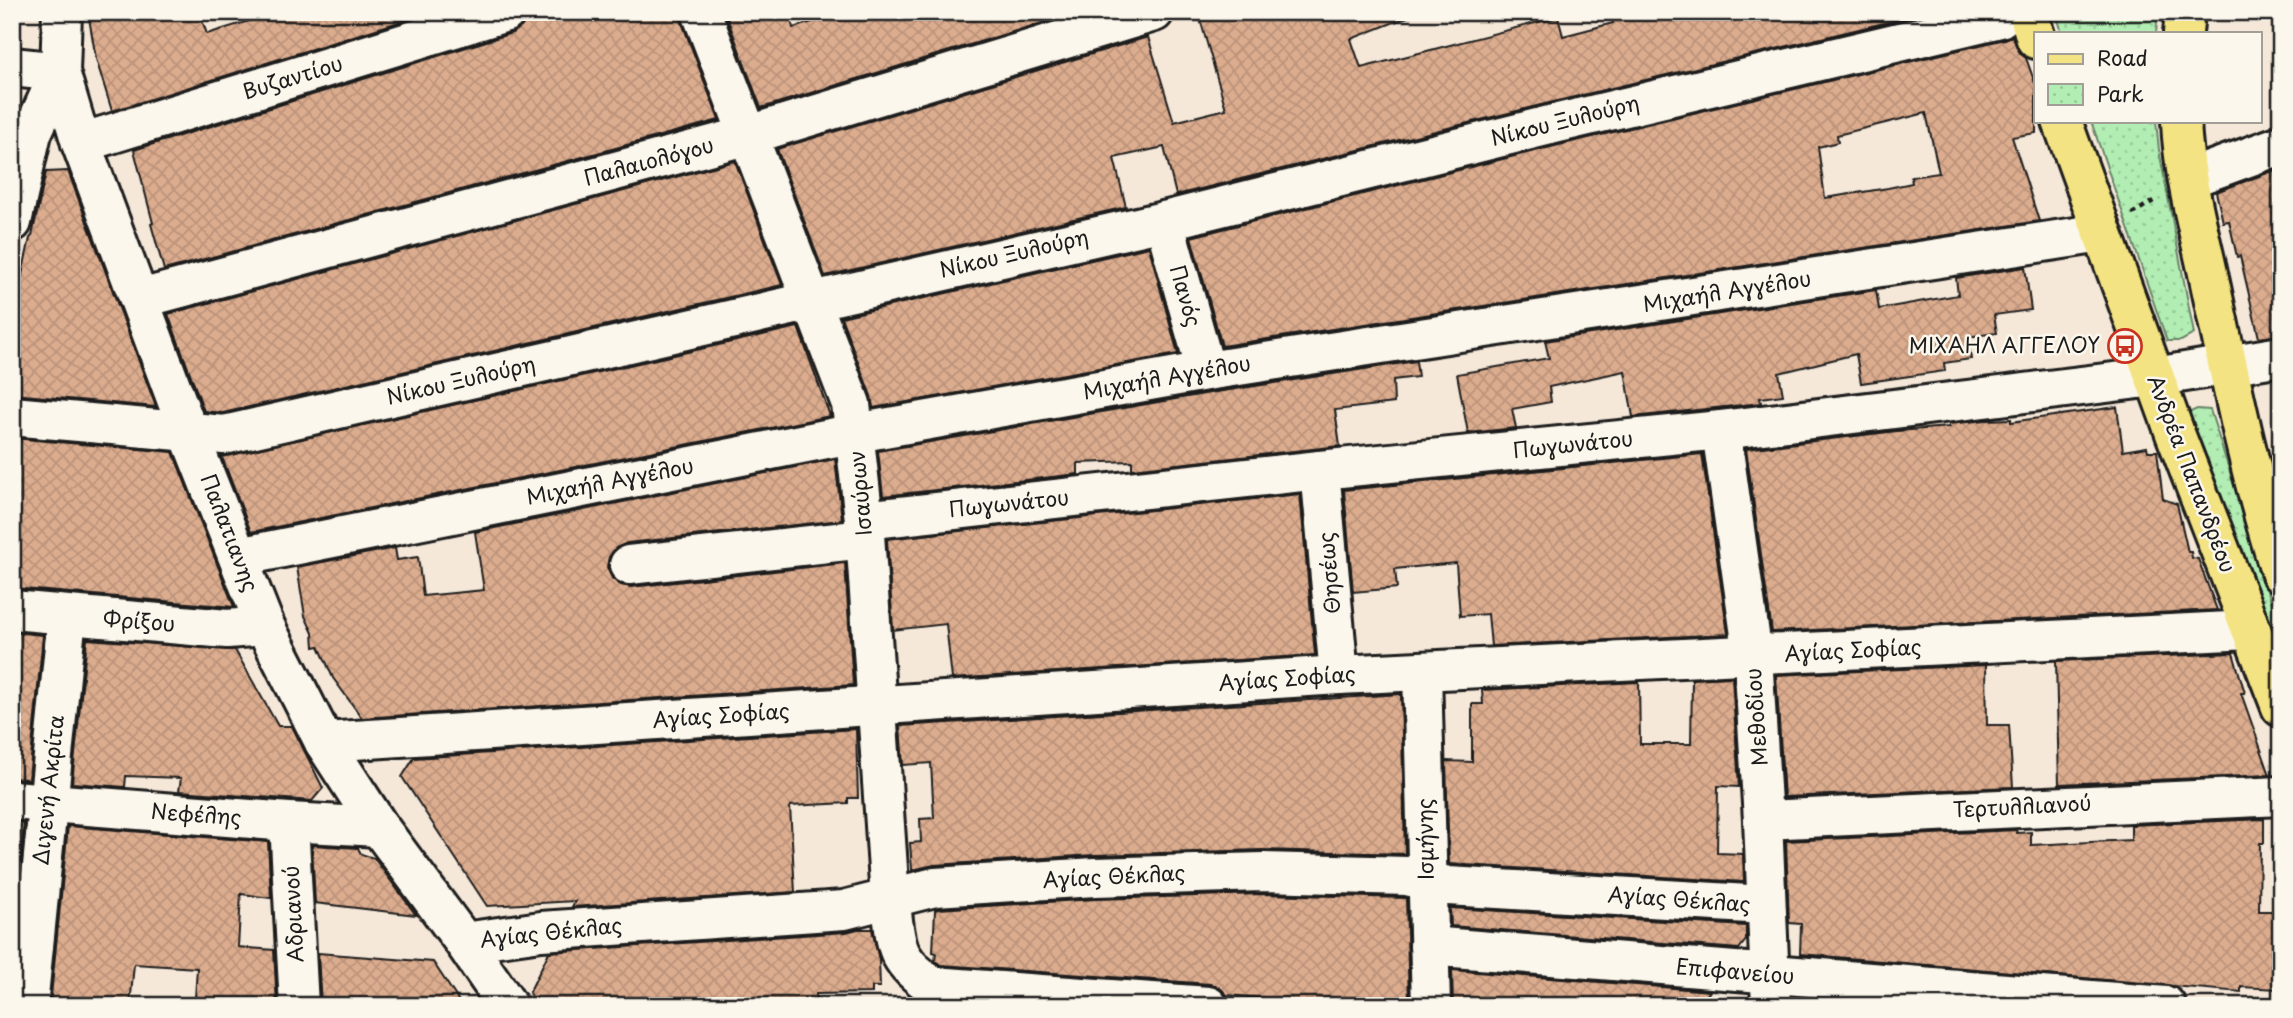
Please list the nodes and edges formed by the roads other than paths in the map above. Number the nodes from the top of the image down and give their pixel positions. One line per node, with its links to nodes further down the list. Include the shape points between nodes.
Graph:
1 (62, 12): 11 (street, Παλατιανης)
2 (506, 12): 15 (street, Βυζαντίου)
3 (701, 12): 14 (street, Ισαύρων)
4 (1154, 12): 14 (street, Παλαιολόγου)
5 (2007, 12): 18 (street, Νίκου Ξυλούρη, via 2000,18)
6 (2028, 12): 8 (main road)
7 (2185, 12): 9 (main road)
8 (2034, 32)
9 (2183, 32)
10 (12, 67): 11 (street)
11 (61, 72): 15 (street, Παλατιανης); 19 (street, via 32,133)
12 (2062, 122): 20 (main road, Ανδρέα Παπανδρέου)
13 (2181, 122): 17 (main road)
14 (749, 135): 21 (street, Παλαιολόγου); 22 (street, Ισαύρων)
15 (80, 143): 21 (street, Παλατιανης)
16 (2281, 145): 17 (street)
17 (2188, 178): 24 (main road)
18 (1164, 221): 22 (street, Νίκου Ξυλούρη); 25 (street, Πανός)
19 (12, 222)
20 (2102, 233): 25 (street, Μιχαήλ Αγγέλου); 26 (main road, Ανδρέα Παπανδρέου)
21 (140, 299): 30 (street, Παλατιανης)
22 (813, 300): 29 (street, Ισαύρων, via 851,404); 30 (street, Νίκου Ξυλούρη, via 224,435)
23 (2281, 356): 24 (street, Πωγωνάτου)
24 (2228, 364): 26 (street, Πωγωνάτου); 32 (main road)
25 (1206, 371): 29 (street, Μιχαήλ Αγγέλου)
26 (2155, 377): 28 (street, Πωγωνάτου); 40 (main road, Ανδρέα Παπανδρέου)
27 (12, 416): 30 (street, Νίκου Ξυλούρη)
28 (1721, 430): 31 (street, Πωγωνάτου); 41 (street, Μεθοδίου)
29 (856, 433): 33 (street, Ισαύρων); 34 (street, Μιχαήλ Αγγέλου)
30 (189, 434): 34 (street, Παλατιανης)
31 (1320, 470): 33 (street, Πωγωνάτου); 43 (street, Θησέως)
32 (2272, 515): 36 (main road)
33 (865, 529): 35 (street, Πωγωνάτου); 44 (street, Ισαύρων)
34 (238, 557): 39 (street, Παλατιανης)
35 (629, 565)
36 (2281, 574)
37 (12, 610): 38 (street, Φρίξου)
38 (67, 616): 39 (street, Φρίξου, via 227,629); 48 (street, Διγενή Ακρίτα)
39 (265, 626): 46 (street, Παλατιανης)
40 (2250, 631): 41 (street, Αγίας Σοφίας); 45 (main road, Ανδρέα Παπανδρέου)
41 (1752, 656): 42 (street, Αγίας Σοφίας); 49 (street, Μεθοδίου)
42 (1422, 672): 43 (street, Αγίας Σοφίας); 52 (street, Ισμήνης)
43 (1339, 675): 44 (street, Αγίας Σοφίας)
44 (878, 706): 46 (street, Αγίας Σοφίας); 53 (street, Ισαύρων)
45 (2281, 707)
46 (324, 742): 51 (street, Παλατιανης)
47 (2281, 796): 49 (street, Τερτυλλιανού)
48 (30, 802): 50 (street, Νεφέλης); 58 (street, Διγενή Ακρίτα)
49 (1763, 820): 54 (street, Μεθοδίου)
50 (289, 822): 51 (street, Νεφέλης); 59 (street, Αδριανού)
51 (379, 827): 55 (street, Παλατιανης)
52 (1427, 880): 53 (street, Αγίας Θέκλας, via 1177,873 936,887); 54 (street, Αγίας Θέκλας, via 1448,886); 56 (street, Ισμήνης)
53 (890, 898): 55 (street, Αγίας Θέκλας, via 845,910 541,930); 61 (street, Ισαύρων, via 899,954 913,973 933,986)
54 (1765, 905): 57 (street, Μεθοδίου)
55 (464, 942): 60 (street, Παλατιανης)
56 (1429, 946): 57 (street, Επιφανείου); 62 (street, Ισμήνης)
57 (1770, 990): 63 (street, Επιφανείου)
58 (29, 1006)
59 (299, 1006)
60 (508, 1006)
61 (1208, 1006)
62 (1430, 1006)
63 (2166, 1006)

